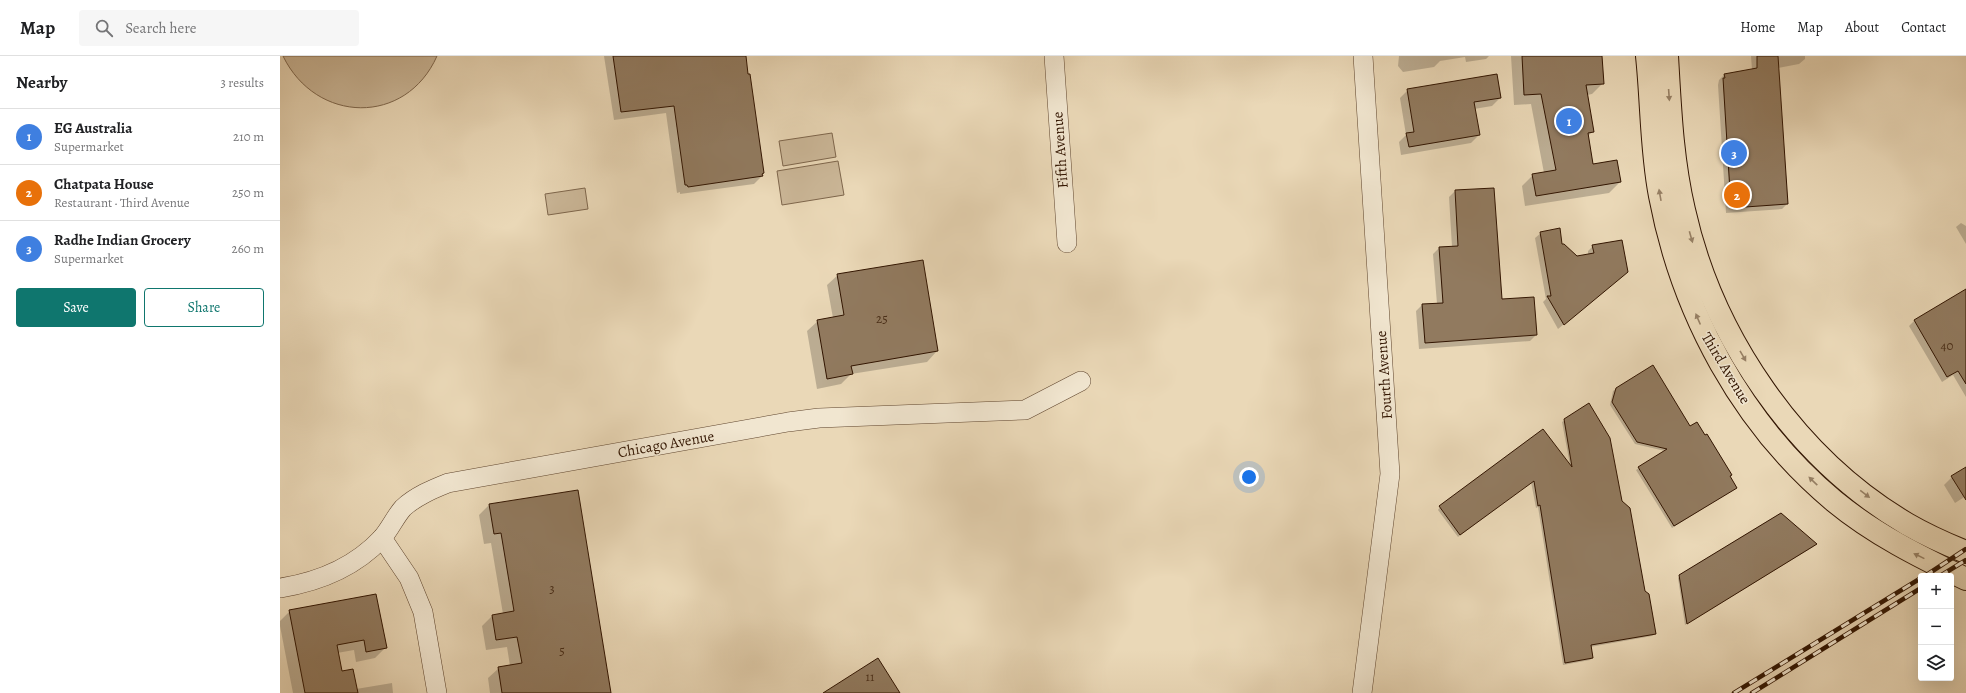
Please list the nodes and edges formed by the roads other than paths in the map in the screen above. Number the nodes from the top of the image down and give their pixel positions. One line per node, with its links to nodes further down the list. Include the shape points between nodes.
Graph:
1 (1054, 56): 5 (street, Fifth Avenue)
2 (1363, 56): 12 (street, Fourth Avenue, via 1390,474)
3 (1647, 56): 9 (main road, Third Avenue, one-way to 3, via 1879,533 1834,501 1773,438 1742,398 1701,326 1672,250 1657,179)
4 (1667, 56): 8 (main road, Third Avenue, one-way to 8, via 1674,153 1688,224 1713,297 1750,368 1792,424 1844,478 1907,524)
5 (1066, 243)
6 (1081, 381): 7 (street, Chicago Avenue, via 1025,410 819,418 469,478 448,483 417,498 404,508)
7 (382, 538): 10 (street, Chicago Avenue, via 343,568 309,582); 11 (street, via 410,578 423,612)
8 (1966, 552)
9 (1966, 580)
10 (280, 588)
11 (437, 693)
12 (1362, 693)

